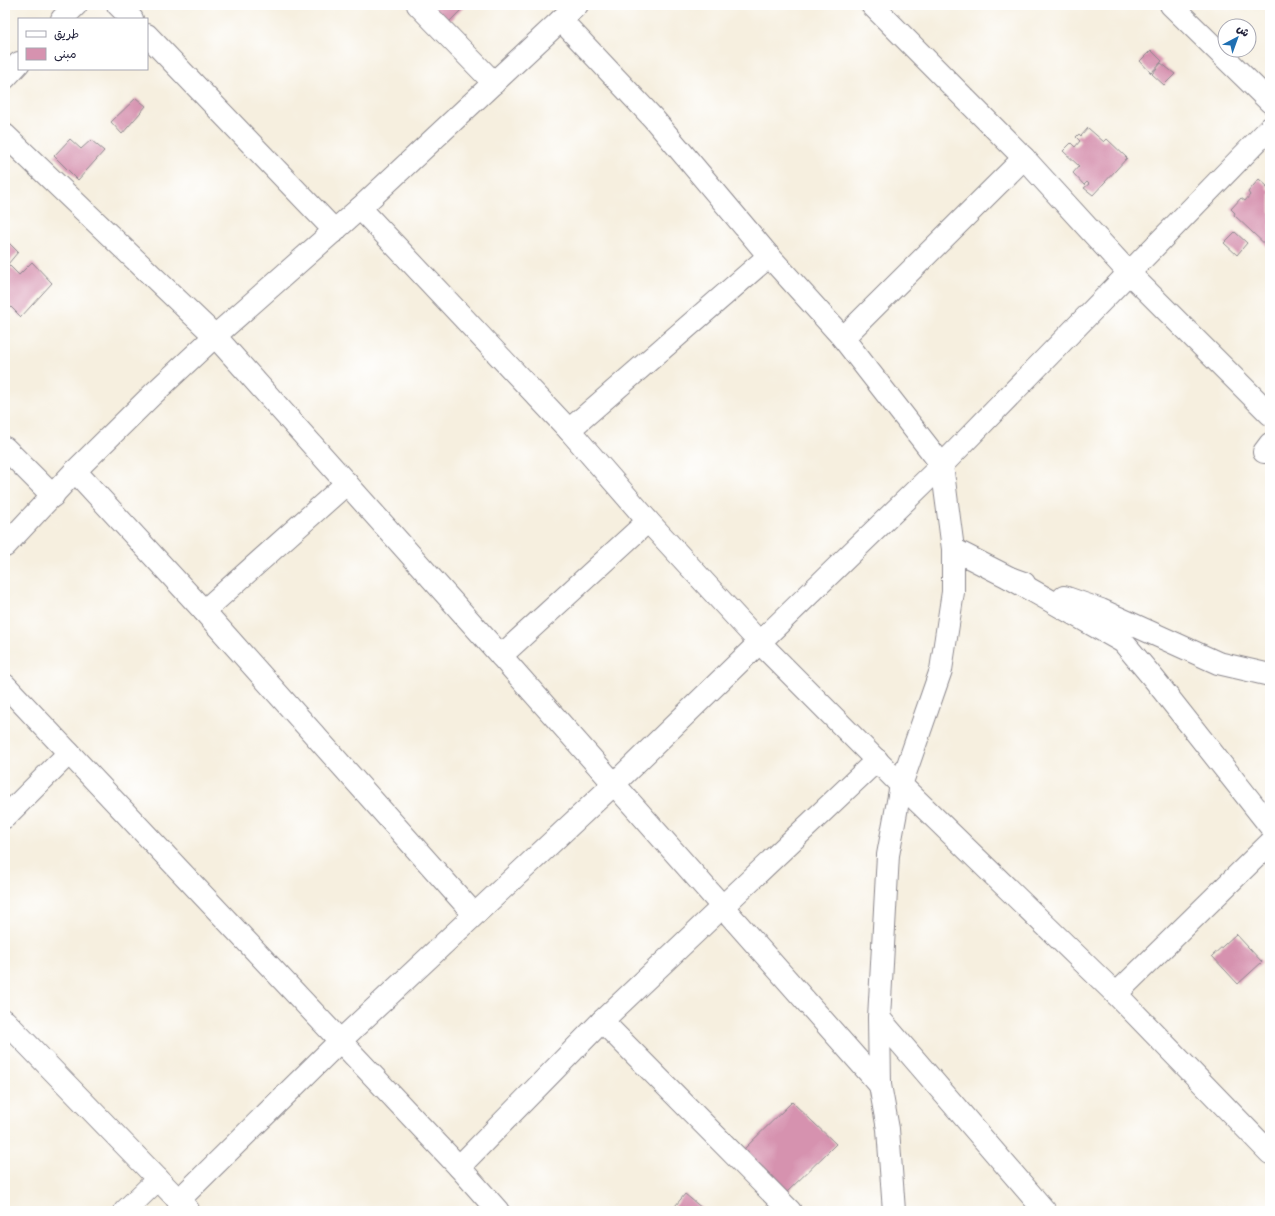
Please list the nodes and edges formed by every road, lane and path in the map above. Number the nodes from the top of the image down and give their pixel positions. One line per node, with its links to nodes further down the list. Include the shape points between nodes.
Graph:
1 (76, 5): 7 (street)
2 (118, 5): 8 (street)
3 (418, 5): 13 (street)
4 (577, 5): 9 (street)
5 (872, 5): 17 (street)
6 (1171, 5): 14 (street)
7 (63, 18)
8 (131, 18)
9 (561, 20): 13 (street); 20 (street, via 653,118)
10 (148, 36): 19 (street)
11 (18, 64): 12 (street)
12 (5, 78)
13 (494, 83): 18 (street)
14 (1270, 102)
15 (1270, 128): 21 (street)
16 (5, 135): 22 (street)
17 (1024, 158): 21 (street); 23 (street)
18 (360, 208): 19 (street); 25 (street)
19 (335, 231): 22 (street)
20 (769, 256): 23 (street); 25 (street)
21 (1129, 274): 24 (street); 27 (street)
22 (215, 336): 28 (street); 29 (street)
23 (843, 338): 27 (street)
24 (1270, 414)
25 (569, 430): 31 (street)
26 (5, 448): 30 (street)
27 (942, 465): 33 (street); 36 (street)
28 (75, 471): 30 (street); 35 (street)
29 (347, 483): 35 (street); 37 (street)
30 (53, 496): 32 (street)
31 (648, 521): 36 (street); 37 (street)
32 (5, 546)
33 (953, 549): 34 (street); 43 (street, via 952,592 941,670)
34 (1010, 578): 38 (street, via 1101,610 1218,663); 45 (street, via 1123,642)
35 (204, 611): 48 (street)
36 (760, 643): 41 (street); 42 (street)
37 (500, 656): 42 (street)
38 (1270, 675)
39 (5, 685): 40 (street)
40 (69, 753): 44 (street); 53 (street)
41 (877, 760): 43 (street); 47 (street)
42 (613, 785): 47 (street); 48 (street)
43 (901, 785): 49 (street); 50 (street, via 888,855)
44 (5, 817)
45 (1270, 826)
46 (1270, 843): 49 (street)
47 (722, 907): 52 (street); 54 (street)
48 (474, 914): 53 (street)
49 (1116, 994): 55 (street)
50 (879, 1018): 54 (street); 63 (street)
51 (5, 1021): 57 (street)
52 (602, 1021): 56 (street); 61 (street)
53 (340, 1041): 56 (street); 58 (street)
54 (880, 1086): 62 (street, via 888,1129)
55 (1270, 1153)
56 (459, 1167): 60 (street)
57 (158, 1179): 58 (street); 59 (street)
58 (184, 1206)
59 (125, 1211)
60 (498, 1211)
61 (790, 1211)
62 (894, 1211)
63 (1045, 1211)

